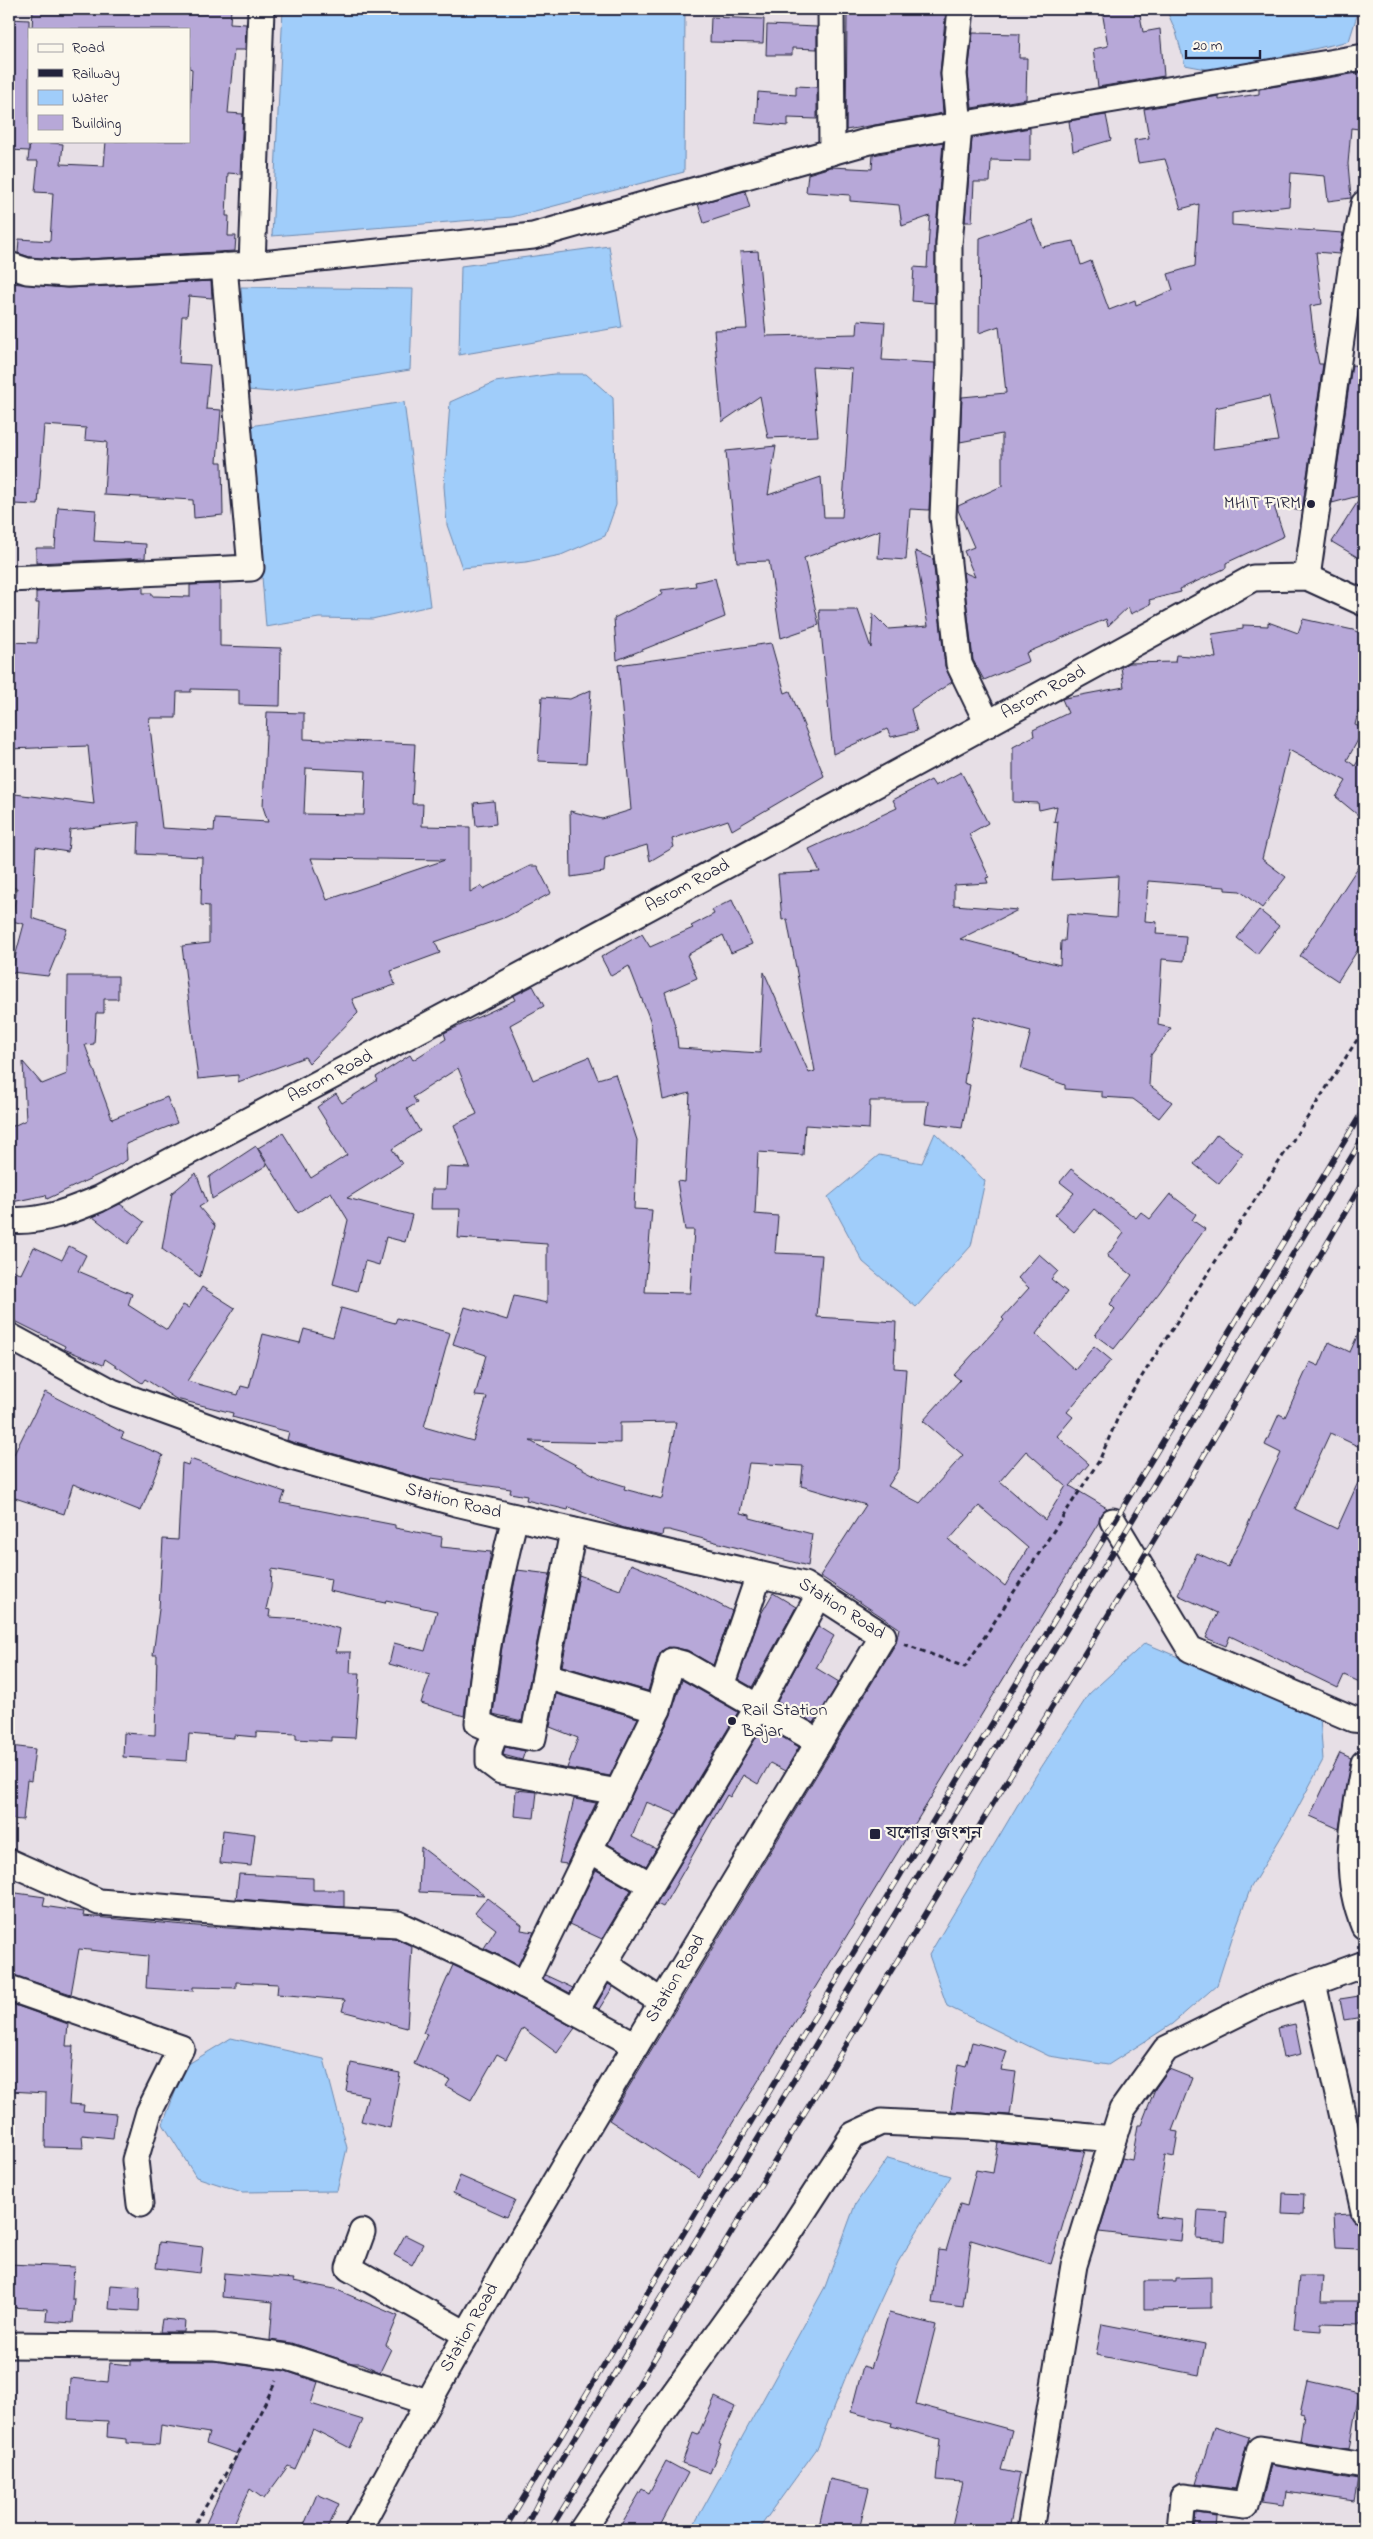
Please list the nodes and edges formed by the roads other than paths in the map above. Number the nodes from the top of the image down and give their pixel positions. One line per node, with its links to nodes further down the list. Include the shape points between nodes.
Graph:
1 (261, 9): 9 (street)
2 (831, 9): 6 (street)
3 (961, 9): 5 (street, via 954,74)
4 (1364, 57): 5 (street)
5 (959, 126): 6 (street, via 877,140); 14 (street, via 949,244 944,517 959,664)
6 (832, 152): 9 (street, via 533,236)
7 (1364, 204): 11 (street, via 1352,263)
8 (9, 264): 10 (street, via 27,271 67,274)
9 (252, 265): 10 (street)
10 (224, 266): 12 (street, via 251,568)
11 (1307, 577): 13 (street, Asrom Road); 14 (street, Asrom Road, via 1253,578)
12 (9, 579)
13 (1364, 602)
14 (988, 724): 15 (street, Asrom Road, via 423,1029 99,1199 68,1212 25,1222)
15 (9, 1220)
16 (9, 1336): 17 (street, Station Road, via 112,1392 288,1456)
17 (515, 1517): 19 (street, Station Road); 27 (street, via 484,1661 478,1714 478,1723)
18 (1113, 1521): 26 (street, via 1190,1649)
19 (573, 1531): 20 (street, Station Road); 22 (street)
20 (759, 1575): 21 (street, Station Road, via 804,1586); 23 (street)
21 (819, 1595): 24 (street); 28 (street, Station Road, via 883,1636)
22 (546, 1676): 25 (street); 27 (street, via 533,1738)
23 (721, 1686): 24 (street); 25 (street, via 684,1664 672,1661)
24 (758, 1707): 28 (street); 33 (street)
25 (658, 1709): 30 (street)
26 (1364, 1720)
27 (496, 1732): 30 (street, via 489,1750 489,1762 501,1771)
28 (819, 1742): 40 (street, Station Road)
29 (1364, 1763): 34 (street, via 1351,1840 1354,1897)
30 (618, 1792): 31 (street)
31 (590, 1850): 33 (street); 38 (street)
32 (9, 1862): 38 (street, via 99,1902 398,1924)
33 (652, 1885): 35 (street)
34 (1364, 1926)
35 (604, 1964): 40 (street); 41 (street)
36 (1364, 1964): 37 (street)
37 (1313, 1982): 43 (street, via 1263,2001 1166,2048 1122,2110); 45 (street)
38 (524, 1985): 41 (street)
39 (9, 1988): 44 (street, via 181,2048 149,2112 135,2160)
40 (662, 2002): 42 (street, Station Road)
41 (574, 2012): 42 (street)
42 (636, 2045): 47 (street, Station Road)
43 (1113, 2139): 52 (street, via 980,2126 881,2122 853,2135 786,2238 663,2409); 53 (street, via 1074,2265)
44 (140, 2204)
45 (1364, 2211)
46 (362, 2232): 47 (street, via 348,2268)
47 (466, 2334): 49 (street, Station Road)
48 (9, 2345): 49 (street, via 215,2347 288,2357)
49 (426, 2402): 51 (street, Station Road)
50 (1364, 2466): 54 (street, via 1260,2449 1246,2505 1184,2497)
51 (358, 2530)
52 (582, 2530)
53 (1030, 2530)
54 (1180, 2530)

